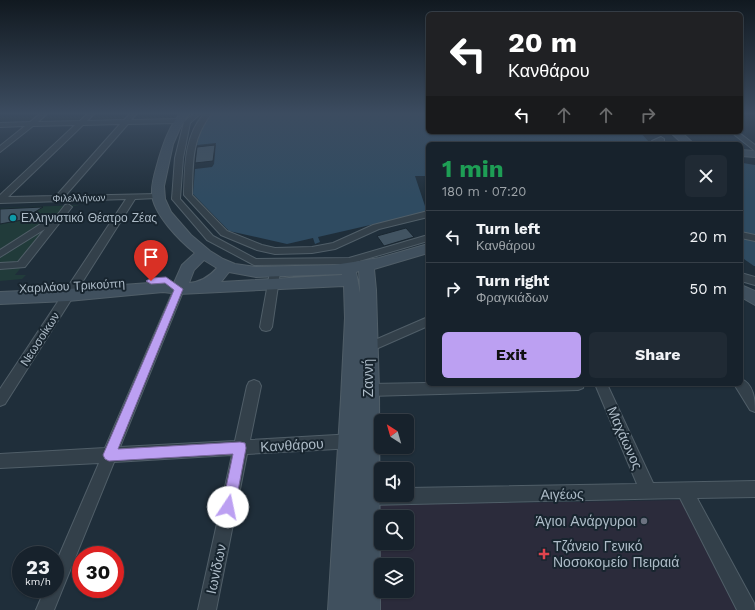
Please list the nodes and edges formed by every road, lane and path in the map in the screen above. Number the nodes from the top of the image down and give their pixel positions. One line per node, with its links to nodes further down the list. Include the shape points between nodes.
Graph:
1 (9, 142): 9 (street)
2 (61, 142): 15 (street)
3 (108, 142): 14 (street)
4 (169, 142): 12 (street)
5 (182, 142): 19 (street, via 176,196 179,202 210,238 254,262 349,261)
6 (193, 142): 16 (street, via 188,195 224,233 266,250 312,250 335,246 376,227)
7 (747, 142): 8 (street)
8 (755, 149)
9 (0, 150)
10 (743, 153): 11 (street)
11 (755, 154)
12 (157, 196): 13 (street, Φιλελλήνων); 21 (street, via 162,209 190,242)
13 (132, 197): 14 (street, Φιλελλήνων); 32 (street, Νεωσοίκων)
14 (58, 199): 15 (street, Φιλελλήνων)
15 (0, 200)
16 (426, 214)
17 (743, 235): 18 (street)
18 (755, 238)
19 (426, 239)
20 (426, 249): 25 (street)
21 (204, 253): 24 (street); 30 (street, via 187,268)
22 (0, 254): 23 (street, via 64,211 21,265)
23 (0, 266)
24 (226, 266): 26 (street); 29 (street, via 216,279)
25 (355, 271): 26 (street); 38 (street, Ζαννή)
26 (273, 278): 29 (street, Χαριλάου Τρικούπη); 37 (street)
27 (743, 278): 28 (street)
28 (755, 282)
29 (201, 288): 30 (street, Χαριλάου Τρικούπη)
30 (179, 289): 32 (street, Χαριλάου Τρικούπη, via 163,287); 48 (street)
31 (0, 290): 32 (street, Χαριλάου Τρικούπη)
32 (70, 291): 34 (street, Χαριλάου Τρικούπη); 44 (street, Νεωσοίκων)
33 (743, 291): 35 (street)
34 (0, 298)
35 (755, 299)
36 (426, 322): 38 (street)
37 (266, 327)
38 (360, 349): 43 (street, Ζαννή); 46 (street, Ζαννή)
39 (254, 386): 47 (street, Ιωνίδων)
40 (508, 386): 43 (street)
41 (602, 386): 52 (street, Μαχάωνος)
42 (741, 386): 45 (street)
43 (368, 390): 46 (street, Ζαννή)
44 (0, 400)
45 (755, 406)
46 (359, 441): 47 (street, Κανθάρου); 53 (street, Ζαννή); 58 (street, Ζαννή)
47 (240, 448): 48 (street, Κανθάρου); 57 (street, Ιωνίδων)
48 (109, 455): 49 (street, Κανθάρου); 54 (street)
49 (0, 461)
50 (755, 489): 51 (street, Αιγέως)
51 (685, 491): 52 (street, Αιγέως); 60 (street)
52 (649, 492): 53 (street, Αιγέως)
53 (368, 497): 59 (street, Ζαννή)
54 (64, 564)
55 (50, 598): 56 (street)
56 (45, 610)
57 (207, 610)
58 (342, 610)
59 (366, 610)
60 (747, 610)

